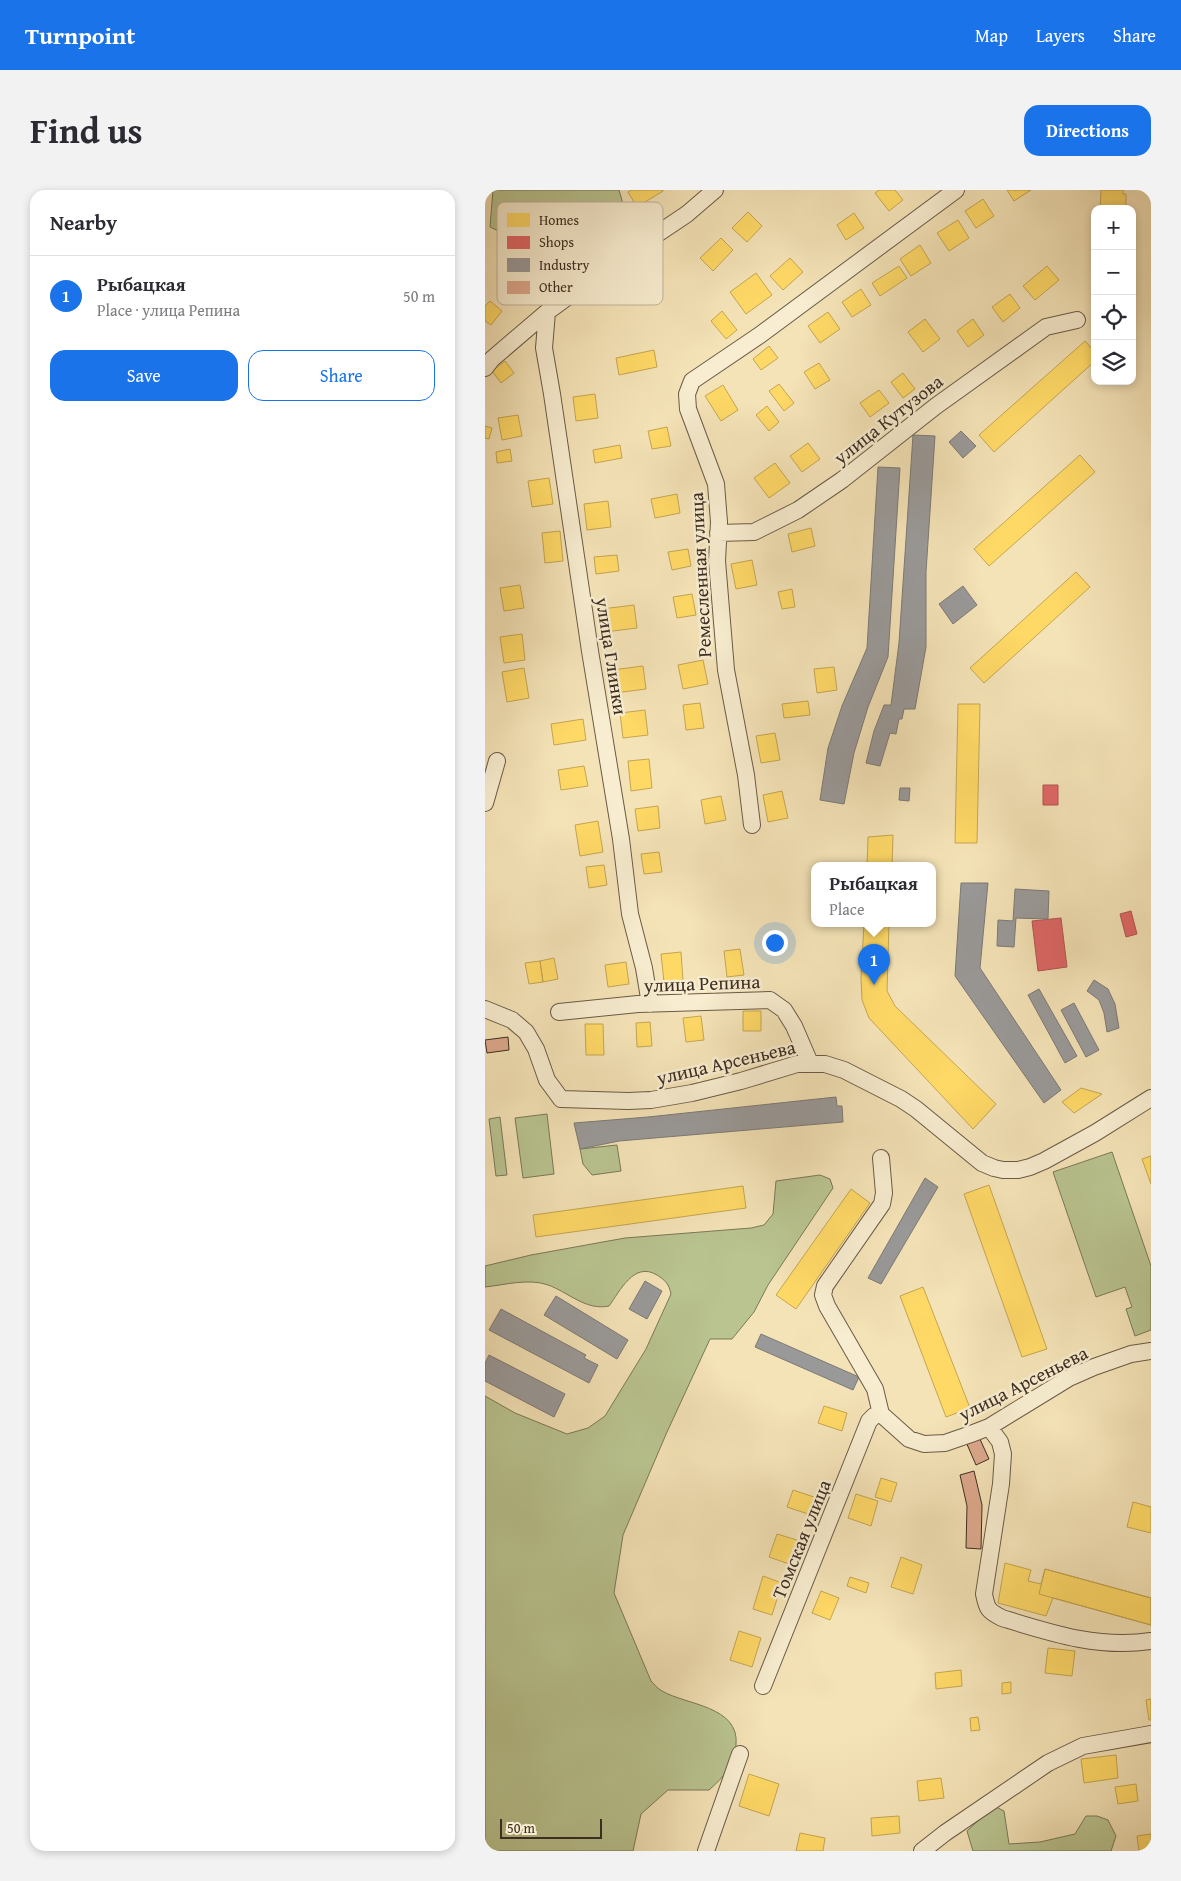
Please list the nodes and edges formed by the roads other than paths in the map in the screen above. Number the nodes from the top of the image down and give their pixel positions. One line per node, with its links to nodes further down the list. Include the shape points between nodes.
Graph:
1 (715, 190): 3 (street)
2 (956, 190): 8 (street, Ремесленная улица, via 693,382 687,394 688,409 716,484)
3 (663, 230)
4 (557, 305): 5 (street)
5 (547, 312): 7 (street); 12 (street, улица Глинки, via 545,362 621,839 630,914)
6 (1077, 320): 8 (street, улица Кутузова, via 1046,327 798,510 754,532)
7 (487, 361)
8 (718, 533): 11 (street, Ремесленная улица, via 717,561 726,670)
9 (497, 761): 10 (street)
10 (485, 803)
11 (752, 826)
12 (650, 1004): 14 (street, улица Репина); 15 (street, улица Репина, via 770,1000 784,1010)
13 (485, 1009): 15 (street, улица Арсеньева, via 512,1020 532,1039 547,1080 561,1099 651,1100)
14 (559, 1012)
15 (810, 1063): 16 (street, улица Арсеньева, via 844,1070 887,1092 916,1109 982,1163 1003,1170 1018,1170 1044,1161)
16 (1151, 1098)
17 (881, 1158): 19 (street, via 882,1204 825,1286 823,1295 875,1390)
18 (1151, 1351): 20 (street, улица Арсеньева, via 1131,1354 1069,1378)
19 (881, 1414): 20 (street, улица Арсеньева, via 909,1439 924,1444 945,1442); 22 (street, Томская улица, via 869,1421)
20 (989, 1427): 21 (street, via 1000,1442 1003,1454 984,1594 986,1607 1002,1618 1077,1640 1111,1643)
21 (1151, 1641)
22 (763, 1686)
23 (1151, 1734): 26 (street, via 1083,1746 1048,1763)
24 (740, 1754): 25 (street)
25 (706, 1851)
26 (922, 1851)

